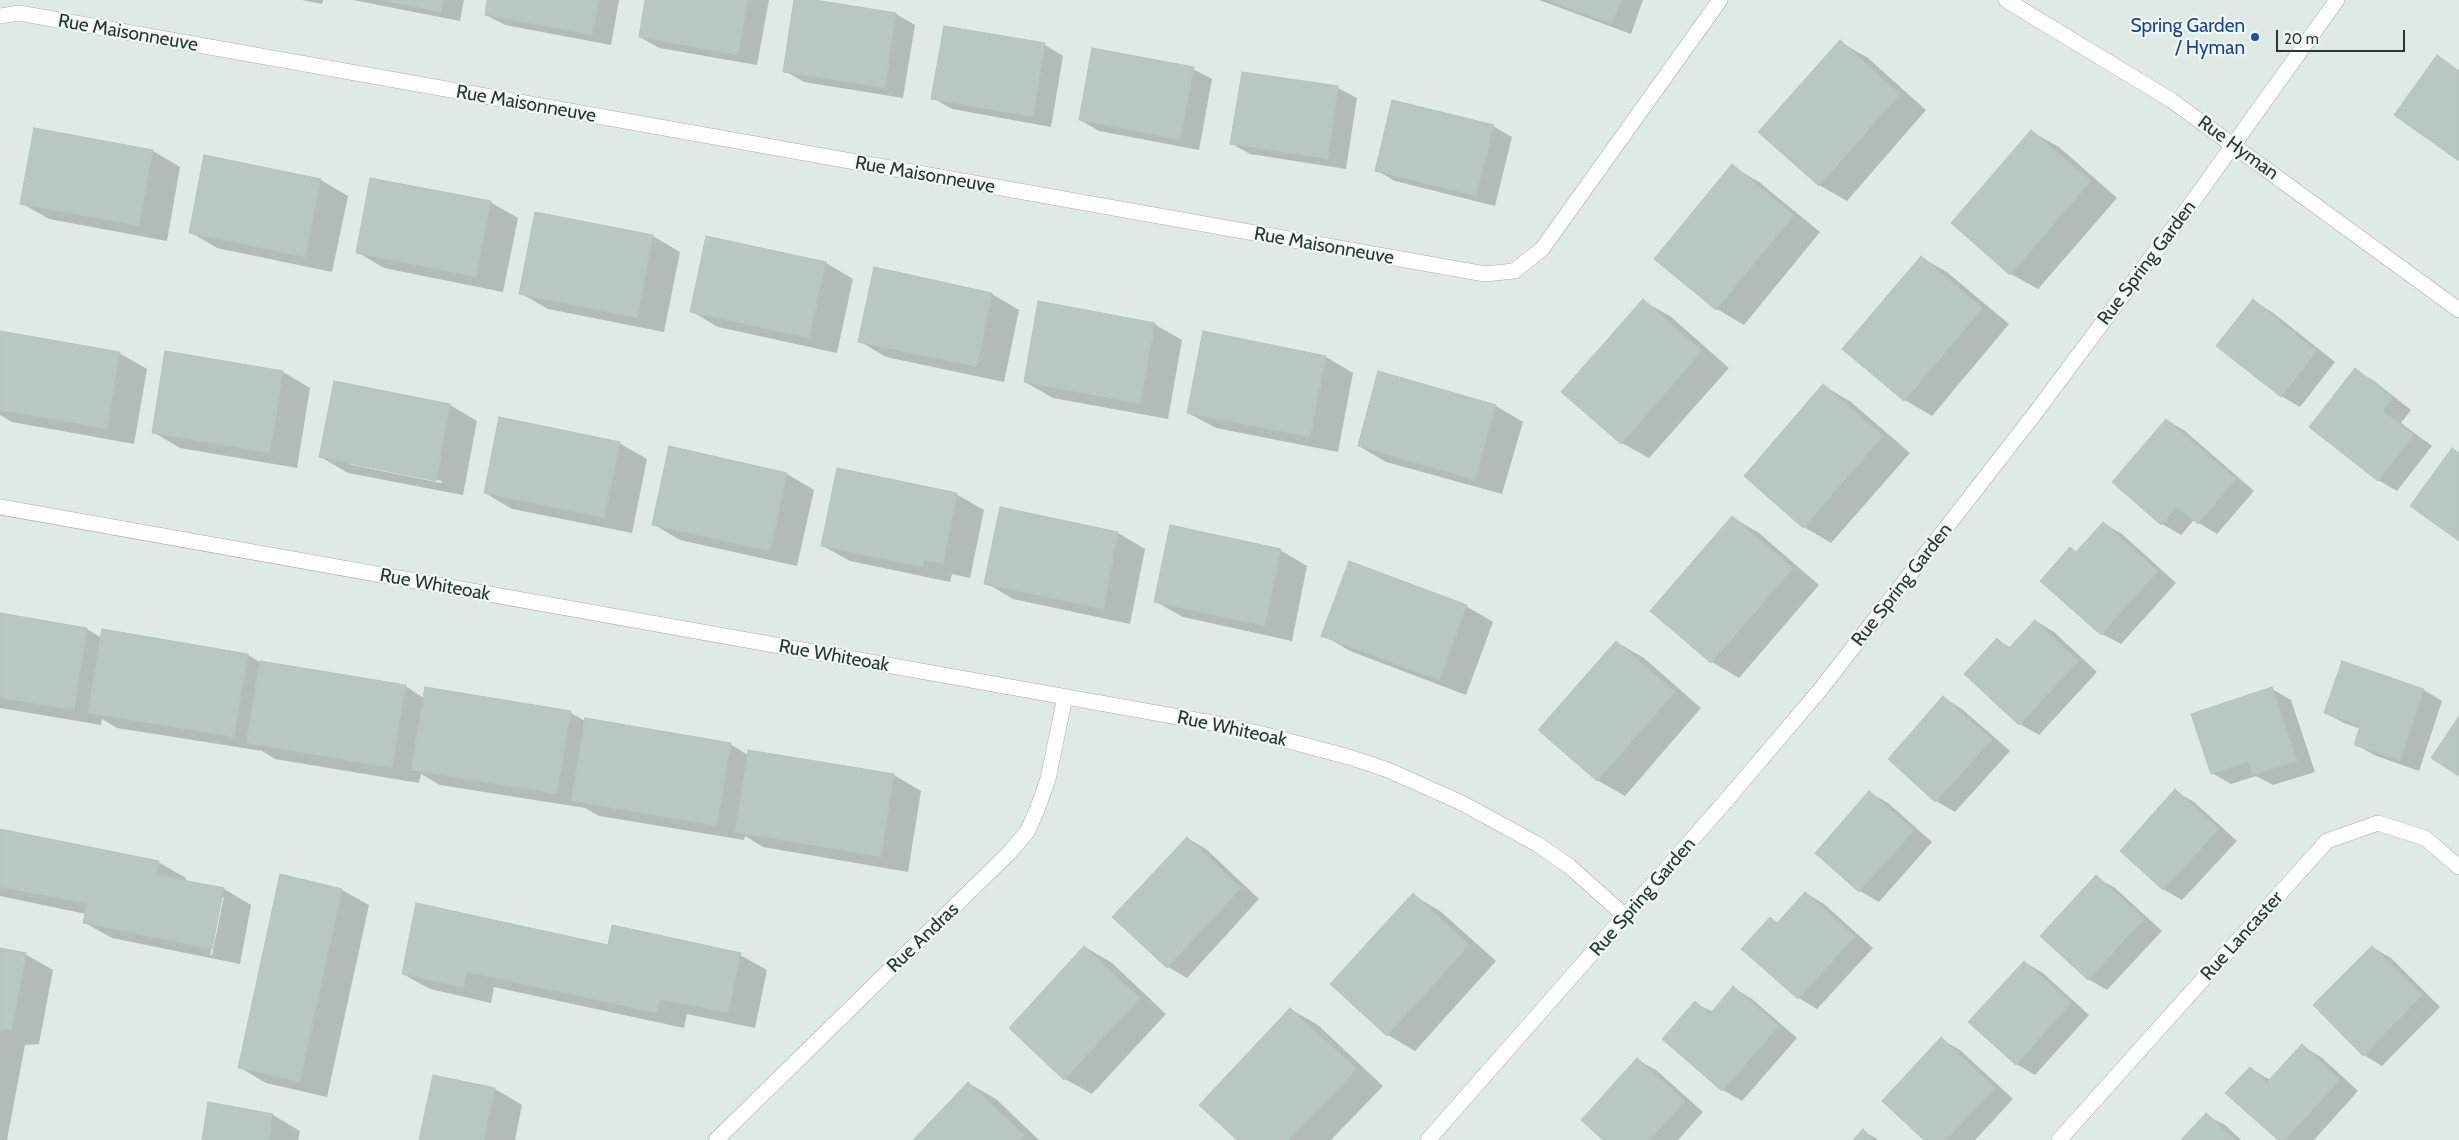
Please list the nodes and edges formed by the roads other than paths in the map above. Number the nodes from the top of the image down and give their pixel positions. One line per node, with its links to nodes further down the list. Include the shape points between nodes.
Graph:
1 (1720, 0): 4 (street, Rue Maisonneuve, via 1542,249 1514,271 1485,274 19,13)
2 (2006, 0): 5 (street, Rue Hyman, via 2171,100)
3 (2337, 0): 5 (street, Rue Spring Garden)
4 (0, 16)
5 (2233, 144): 6 (street, Rue Hyman); 10 (street, Rue Spring Garden, via 2039,408 1820,690)
6 (2459, 310)
7 (0, 507): 8 (street, Rue Whiteoak)
8 (1065, 697): 10 (street, Rue Whiteoak, via 1218,724 1340,754 1388,770 1454,799 1537,844 1569,866); 11 (street, Rue Andras, via 1048,779 1027,832)
9 (2459, 867): 13 (street, Rue Lancaster, via 2425,838 2378,823 2327,841)
10 (1626, 916): 12 (street, Rue Spring Garden)
11 (716, 1140)
12 (1428, 1140)
13 (2059, 1140)

